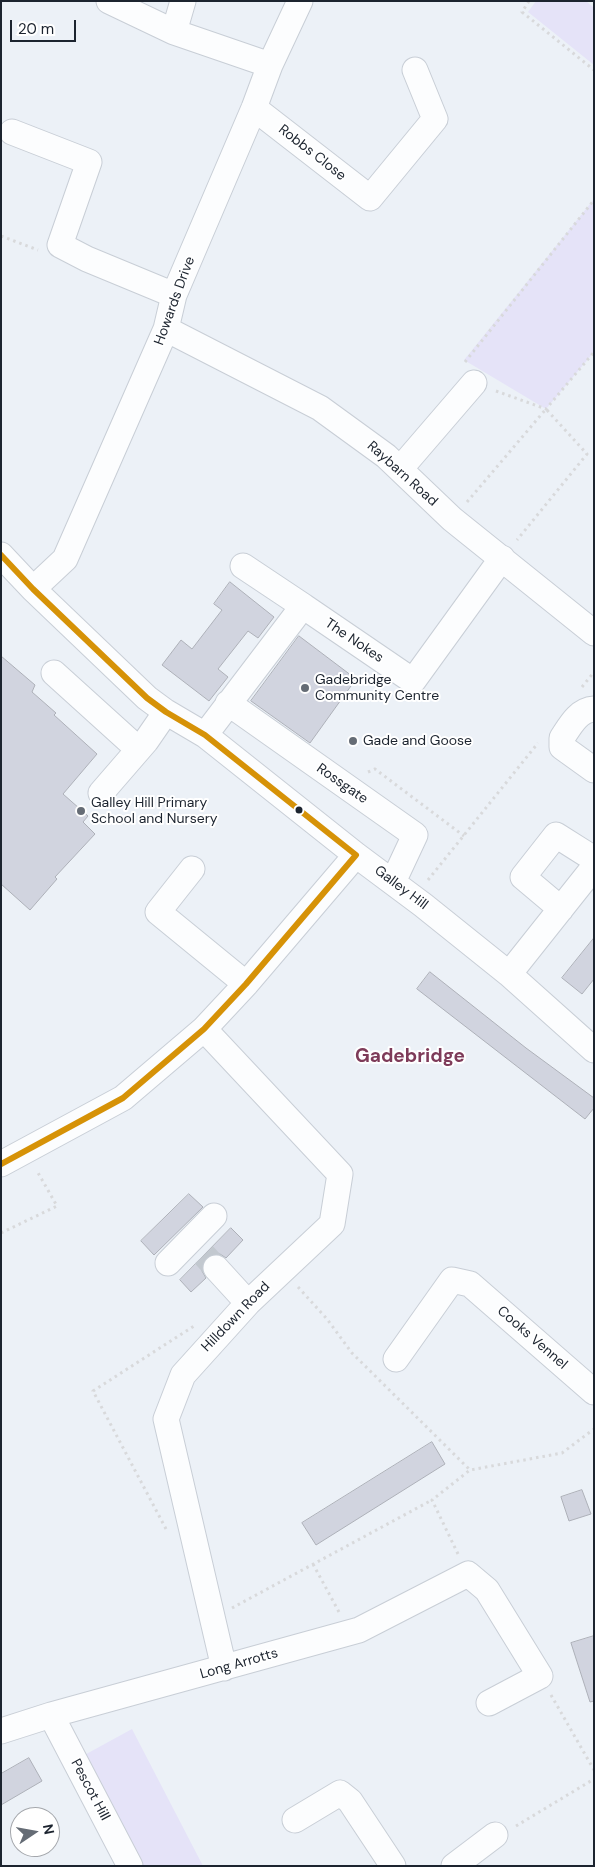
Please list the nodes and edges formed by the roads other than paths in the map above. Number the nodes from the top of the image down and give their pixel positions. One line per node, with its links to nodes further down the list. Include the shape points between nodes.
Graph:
1 (109, 1): 4 (street)
2 (183, 1): 4 (street)
3 (300, 1): 5 (street, Howards Drive)
4 (174, 32): 5 (street)
5 (270, 65): 7 (street, Howards Drive)
6 (415, 70): 7 (street, Robbs Close, via 435,119 370,198)
7 (254, 108): 9 (street, Howards Drive)
8 (12, 132): 9 (street, via 89,162 60,246)
9 (174, 295): 10 (street, Howards Drive)
10 (166, 329): 12 (street, Raybarn Road, via 320,408); 16 (street, Howards Drive, via 65,559)
11 (469, 373): 12 (street)
12 (400, 469): 14 (street, Raybarn Road, via 452,519)
13 (1, 555): 16 (street, Galley Hill)
14 (502, 558): 17 (street, The Nokes, via 413,681); 18 (street, Raybarn Road)
15 (243, 566): 17 (street)
16 (33, 589): 22 (street, Galley Hill, via 147,698)
17 (303, 606): 21 (street)
18 (594, 633)
19 (54, 673): 24 (street)
20 (585, 701): 25 (street, via 562,738 562,747)
21 (228, 703): 23 (street); 31 (street, Rossgate, via 415,835)
22 (166, 712): 23 (street, Galley Hill); 24 (street)
23 (205, 735): 27 (street, Galley Hill)
24 (138, 750): 26 (street)
25 (594, 770)
26 (101, 793)
27 (356, 855): 31 (street, Galley Hill); 34 (street)
28 (594, 859): 32 (street, via 556,835 523,877)
29 (594, 867): 32 (street)
30 (192, 869): 34 (street, via 158,912)
31 (393, 882): 33 (street, Galley Hill)
32 (561, 909): 33 (street)
33 (508, 974): 36 (street, Galley Hill)
34 (246, 984): 35 (street)
35 (204, 1030): 37 (street, via 124,1098); 41 (street, Hilldown Road, via 340,1174 332,1224)
36 (594, 1050)
37 (1, 1164)
38 (214, 1216): 39 (street)
39 (203, 1254): 40 (street); 41 (street)
40 (168, 1262)
41 (248, 1303): 44 (street, Hilldown Road, via 182,1375 166,1419)
42 (396, 1360): 43 (street, Cooks Vennel, via 452,1280 470,1284)
43 (594, 1392)
44 (224, 1668): 45 (street, Long Arrotts, via 359,1630 468,1574 488,1590 540,1676); 46 (street, Long Arrotts)
45 (489, 1703)
46 (51, 1715): 47 (street, Long Arrotts); 50 (street, Pescot Hill)
47 (1, 1730)
48 (295, 1820): 51 (street, via 340,1793 350,1801)
49 (495, 1835): 52 (street)
50 (130, 1866)
51 (393, 1866)
52 (454, 1866)

